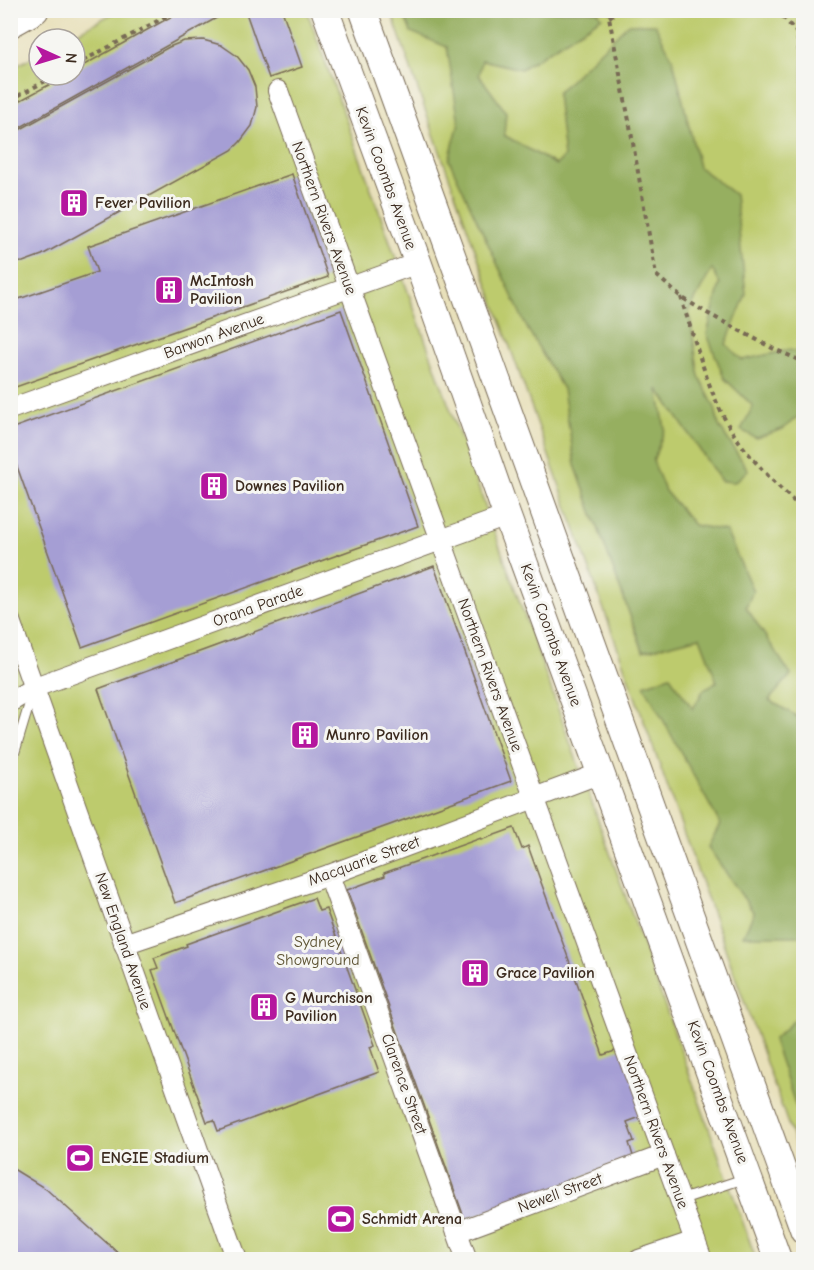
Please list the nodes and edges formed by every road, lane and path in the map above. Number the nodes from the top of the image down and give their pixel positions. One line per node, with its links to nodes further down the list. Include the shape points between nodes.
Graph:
1 (35, 10): 9 (main road)
2 (178, 10): 10 (path)
3 (324, 10): 15 (main road, Kevin Coombs Avenue)
4 (363, 10): 20 (main road, Kevin Coombs Avenue)
5 (607, 10): 8 (path)
6 (620, 10): 8 (path)
7 (777, 10): 14 (path, via 797,33)
8 (609, 17): 17 (path, via 656,275)
9 (10, 24)
10 (87, 59)
11 (34, 87): 13 (path)
12 (278, 91): 16 (street, Northern Rivers Avenue)
13 (10, 100)
14 (804, 100)
15 (418, 263): 16 (street, Barwon Avenue); 22 (main road, Kevin Coombs Avenue)
16 (350, 288): 19 (street, Barwon Avenue); 23 (street, Northern Rivers Avenue)
17 (681, 297): 18 (path); 21 (path, via 712,391 729,427 764,472)
18 (804, 362)
19 (10, 409)
20 (542, 502): 22 (main road); 35 (main road, Kevin Coombs Avenue)
21 (804, 511)
22 (507, 516): 23 (street, Orana Parade); 28 (main road, Kevin Coombs Avenue)
23 (441, 540): 25 (street, Orana Parade); 29 (street, Northern Rivers Avenue)
24 (10, 621): 25 (street, New England Avenue)
25 (35, 687): 26 (street, Orana Parade); 27 (lane); 31 (street, New England Avenue)
26 (10, 702)
27 (10, 768)
28 (601, 773): 29 (street, Macquarie Street); 33 (main road, Kevin Coombs Avenue)
29 (535, 799): 30 (street, Macquarie Street); 32 (street, Northern Rivers Avenue)
30 (329, 875): 31 (street, Macquarie Street); 36 (street, Clarence Street)
31 (124, 944): 38 (street, New England Avenue)
32 (664, 1155): 34 (street, Northern Rivers Avenue); 36 (street, Newell Street)
33 (749, 1178): 34 (lane); 41 (main road, Kevin Coombs Avenue)
34 (680, 1200): 37 (street, Northern Rivers Avenue)
35 (804, 1230)
36 (457, 1232): 39 (street, Clarence Street)
37 (698, 1250): 40 (street)
38 (237, 1260)
39 (467, 1260)
40 (639, 1260)
41 (778, 1260)

